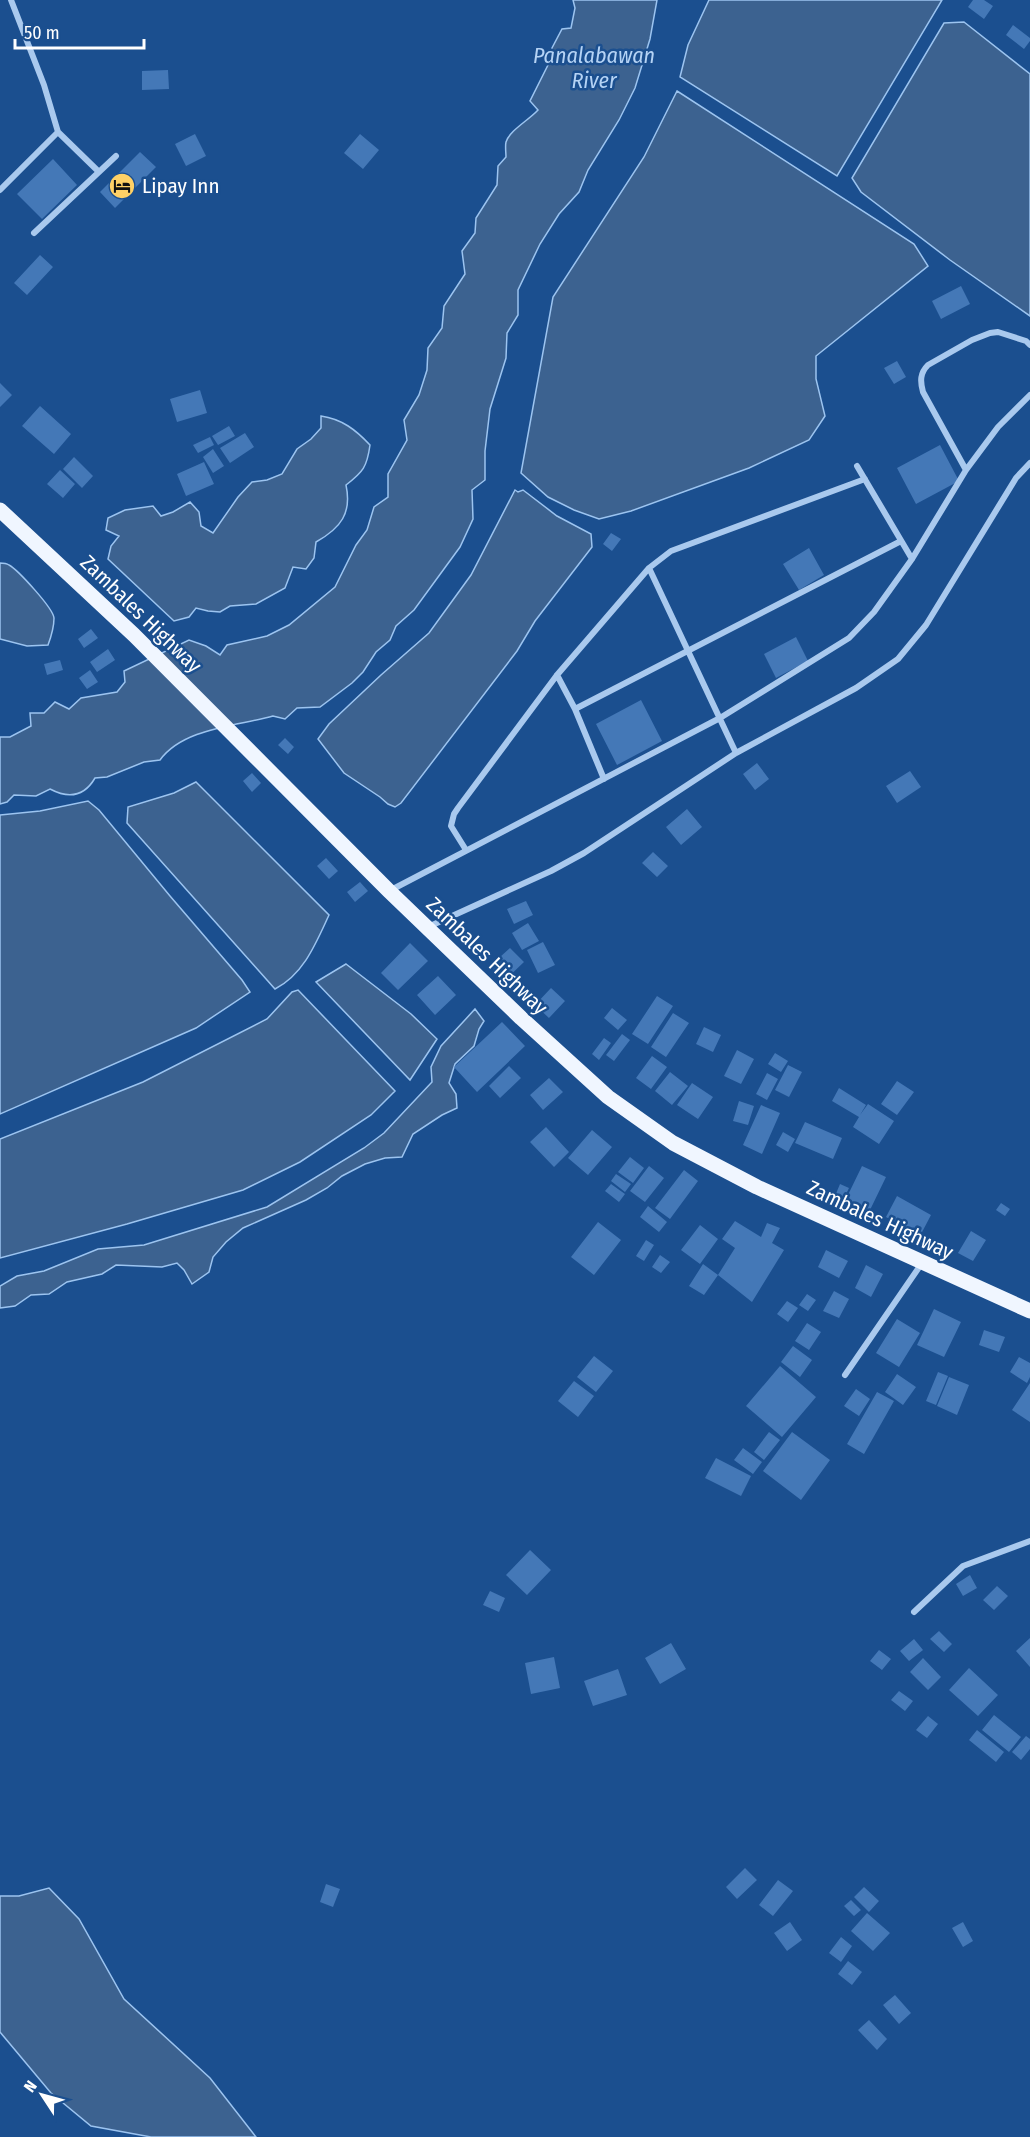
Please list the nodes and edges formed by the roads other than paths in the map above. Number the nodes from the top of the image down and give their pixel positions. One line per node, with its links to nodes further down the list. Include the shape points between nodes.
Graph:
1 (11, 0): 2 (street)
2 (58, 132): 4 (street); 5 (street)
3 (116, 156): 4 (street)
4 (98, 171): 6 (street)
5 (0, 190)
6 (34, 233)
7 (1030, 345): 11 (street, via 998,332 990,333 924,370 920,383 923,392)
8 (1030, 395): 11 (street)
9 (1030, 463): 21 (street, via 1016,478 926,625 898,659 856,688)
10 (857, 465): 12 (street)
11 (966, 470): 15 (street)
12 (865, 479): 14 (street); 16 (street, via 671,551)
13 (0, 510): 24 (main road, Zambales Highway, via 134,635)
14 (901, 541): 15 (street); 17 (street)
15 (912, 559): 20 (street, via 874,612 849,638)
16 (649, 568): 17 (street); 18 (street)
17 (688, 650): 19 (street); 20 (street)
18 (557, 675): 19 (street); 23 (street, via 454,814 453,832)
19 (575, 709): 22 (street)
20 (720, 718): 21 (street); 22 (street)
21 (736, 753): 25 (street, via 584,853)
22 (604, 779): 23 (street)
23 (466, 850): 24 (street)
24 (389, 891): 25 (main road, Zambales Highway)
25 (428, 927): 26 (main road, Zambales Highway, via 608,1097 673,1143)
26 (922, 1263): 27 (main road, Zambales Highway); 28 (street)
27 (1030, 1311)
28 (845, 1375)
29 (1030, 1541): 30 (street, via 963,1566)
30 (914, 1612)

